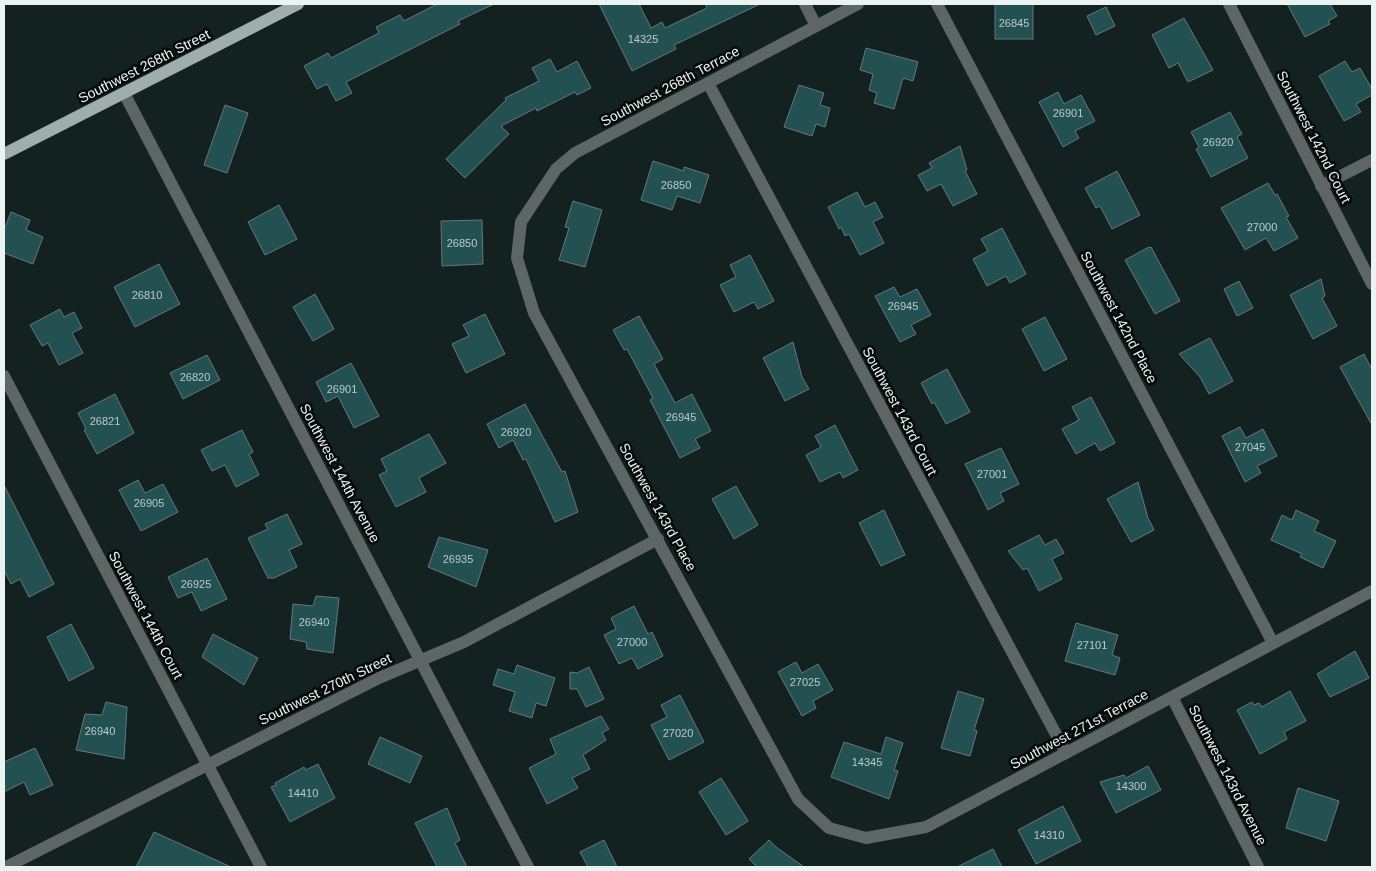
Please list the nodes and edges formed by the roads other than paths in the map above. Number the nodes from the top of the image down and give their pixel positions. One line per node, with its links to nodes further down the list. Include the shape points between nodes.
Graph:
1 (298, 4): 8 (main road, Southwest 268th Street)
2 (805, 4): 6 (street)
3 (858, 4): 6 (street, Southwest 268th Terrace)
4 (937, 4): 17 (street, Southwest 142nd Place)
5 (1229, 4): 11 (street, Southwest 142nd Court)
6 (816, 26): 7 (street, Southwest 268th Terrace)
7 (708, 83): 12 (street, Southwest 268th Terrace, via 575,153 556,169); 20 (street, Southwest 143rd Court)
8 (124, 93): 9 (main road, Southwest 268th Street); 18 (street, Southwest 144th Avenue)
9 (4, 154)
10 (1372, 160): 11 (street)
11 (1321, 186): 13 (street, Southwest 142nd Court)
12 (521, 222): 15 (street, Southwest 143rd Place, via 516,258 534,313)
13 (1372, 284)
14 (4, 376): 21 (street, Southwest 144th Court)
15 (658, 539): 18 (street, Southwest 270th Street, via 464,642); 22 (street, Southwest 143rd Place)
16 (1372, 591): 17 (street, Southwest 271st Terrace)
17 (1273, 643): 19 (street, Southwest 271st Terrace)
18 (420, 660): 21 (street, Southwest 270th Street); 25 (street, Southwest 144th Avenue)
19 (1172, 697): 20 (street, Southwest 271st Terrace); 26 (street, Southwest 143rd Avenue)
20 (1066, 753): 22 (street, Southwest 271st Terrace, via 926,826 866,838 830,828)
21 (208, 764): 23 (street, Southwest 270th Street); 24 (street, Southwest 144th Court)
22 (798, 799)
23 (6, 867)
24 (261, 867)
25 (528, 867)
26 (1258, 867)

